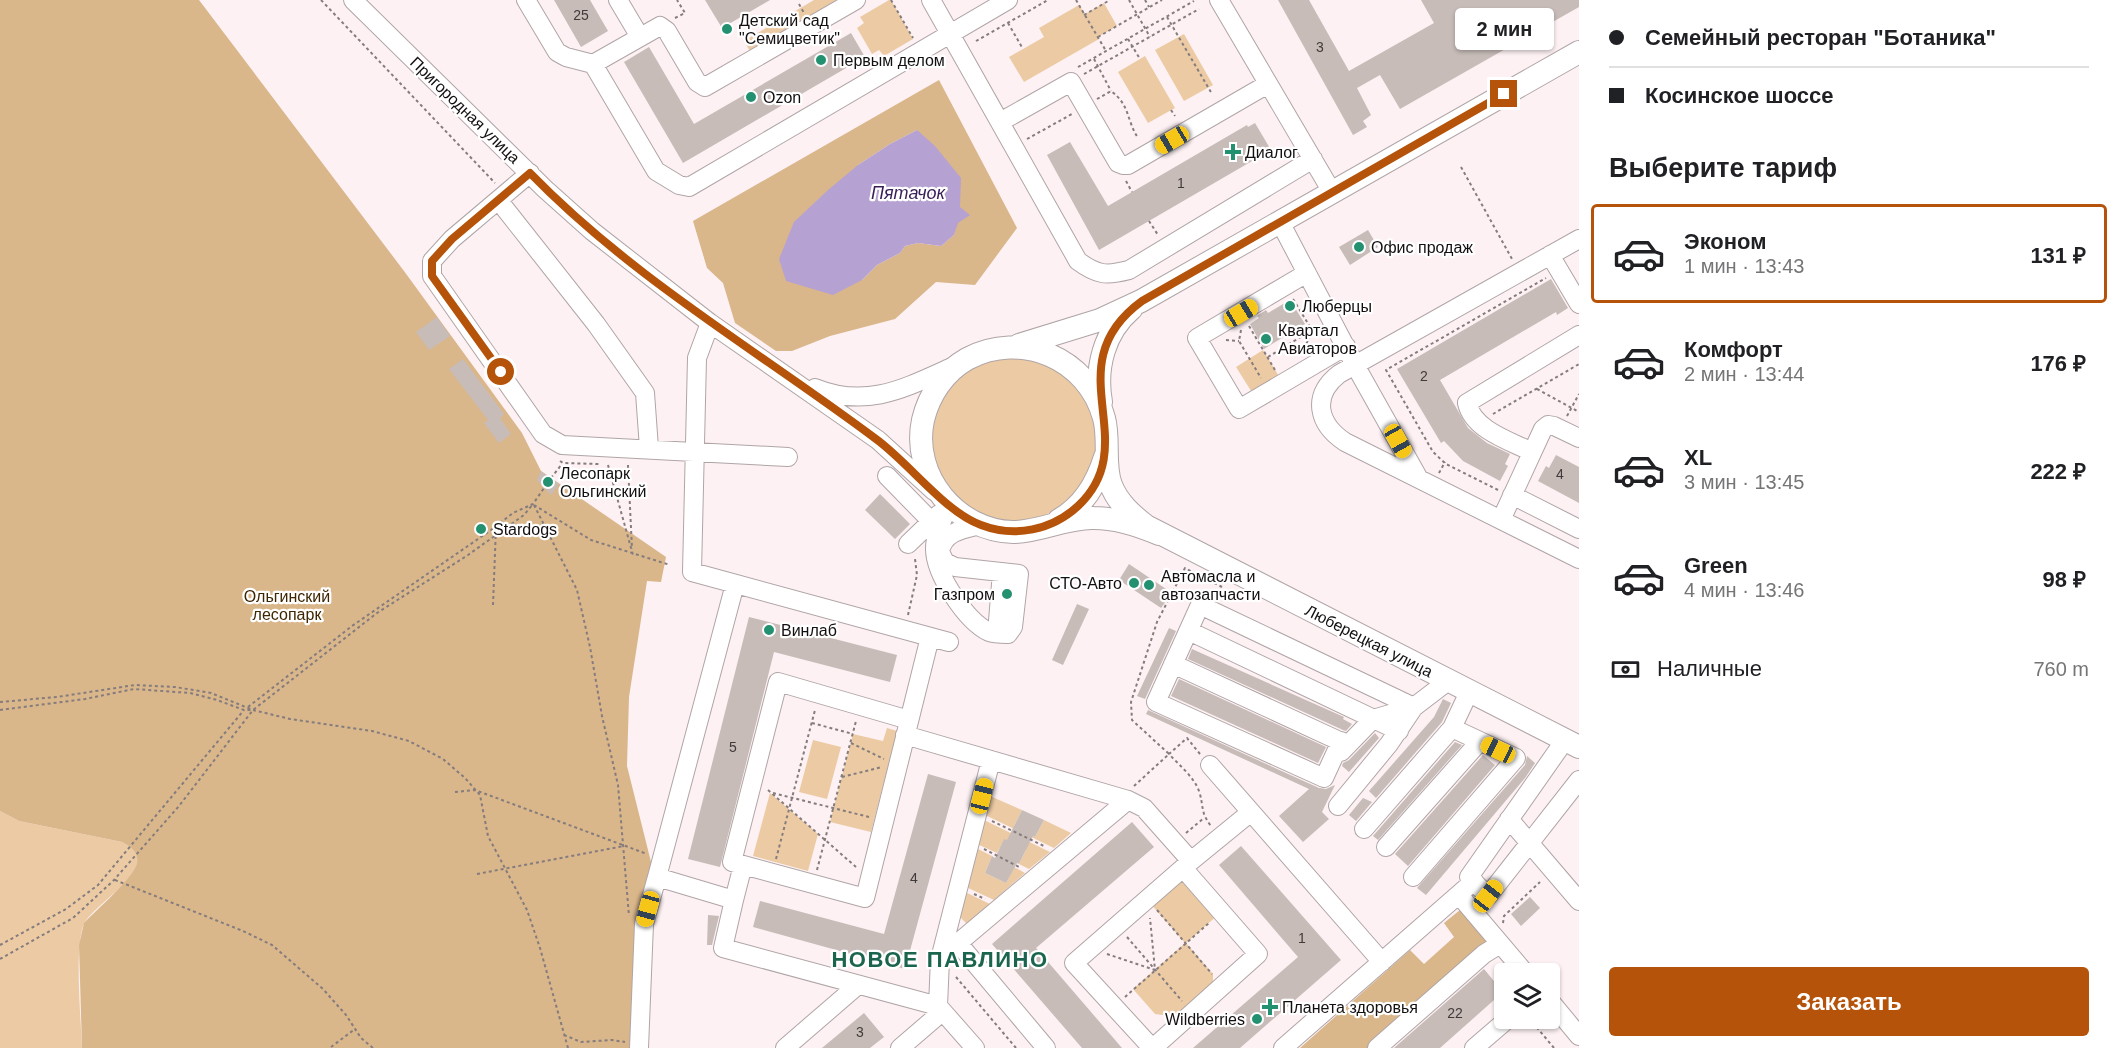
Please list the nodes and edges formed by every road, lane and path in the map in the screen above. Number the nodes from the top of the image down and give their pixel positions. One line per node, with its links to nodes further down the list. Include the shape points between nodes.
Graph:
1 (352, 0): 51 (street, Пригородная улица)
2 (526, 0): 40 (street, via 557,52)
3 (618, 0): 27 (street)
4 (677, 0): 24 (path, via 685,13)
5 (856, 0): 24 (street, via 705,87 697,82)
6 (891, 0): 35 (path)
7 (931, 0): 26 (street)
8 (1008, 0): 26 (street)
9 (1048, 0): 22 (path)
10 (1076, 0): 20 (path)
11 (1110, 0): 20 (path)
12 (1129, 0): 19 (path)
13 (1145, 0): 17 (path)
14 (1162, 0): 17 (path)
15 (1219, 0): 43 (street)
16 (1194, 1): 21 (path)
17 (1149, 7): 19 (path)
18 (1198, 9): 23 (path)
19 (1137, 14): 25 (path); 28 (path)
20 (1084, 15): 28 (path)
21 (1167, 16): 23 (path); 25 (path)
22 (1008, 23): 31 (path); 33 (path)
23 (1171, 24): 29 (path); 45 (path)
24 (664, 27): 27 (street)
25 (1145, 29): 29 (path); 30 (path)
26 (950, 34): 35 (street); 48 (street)
27 (640, 37): 40 (street)
28 (1098, 37): 34 (path)
29 (1150, 37): 32 (path)
30 (1128, 39): 32 (path); 34 (path)
31 (976, 41)
32 (1133, 46): 37 (path); 39 (path)
33 (1023, 49)
34 (1107, 50): 37 (path); 38 (path)
35 (921, 51): 40 (street, via 689,187 656,171)
36 (1579, 52): 54 (main road)
37 (1113, 57): 41 (path)
38 (1093, 59): 41 (path); 42 (path)
39 (1140, 59)
40 (593, 64)
41 (1097, 66): 42 (path); 44 (path)
42 (1075, 74): 43 (street, via 1118,163 1123,165 1134,163); 48 (street)
43 (1268, 84): 49 (street)
44 (1111, 91)
45 (1212, 94)
46 (1172, 110): 47 (path)
47 (1175, 116)
48 (1000, 122): 49 (street, via 1078,261 1093,272 1113,274 1129,270)
49 (1313, 159): 54 (street)
50 (1461, 167): 60 (path)
51 (530, 173): 55 (street); 67 (street, Пригородная улица, via 592,231)
52 (1125, 180): 53 (path)
53 (1132, 192)
54 (1332, 192): 57 (main road)
55 (499, 201): 90 (street, via 645,393); 90 (street, via 452,239 432,261 432,276 543,434 562,445)
56 (1149, 221): 58 (path)
57 (1280, 222): 62 (street); 64 (main road)
58 (1159, 237)
59 (1579, 238): 61 (street)
60 (1513, 262)
61 (1554, 263): 65 (street); 76 (street); 84 (path, via 1386,370)
62 (1307, 273): 63 (street); 71 (street)
63 (1286, 286): 66 (street); 68 (path)
64 (1142, 301): 70 (main road, via 1100,320); 87 (main road, via 1120,320 1107,342 1099,375)
65 (1579, 304)
66 (1242, 316): 71 (street, via 1197,339 1239,409); 73 (path); 79 (path, via 1239,341)
67 (710, 323): 77 (street, Пригородная улица); 92 (street, via 697,358)
68 (1312, 330): 72 (path); 73 (path)
69 (1579, 335): 86 (street, via 1470,399 1468,407)
70 (1014, 346): 74 (main road, via 986,351); 87 (main road, via 1048,353 1079,373 1099,402)
71 (1346, 346): 76 (street)
72 (1300, 357)
73 (1268, 358): 78 (path)
74 (961, 363): 77 (street, via 898,391 874,397 832,395); 105 (main road, via 936,388 922,430 923,458 929,476)
75 (1579, 364): 80 (path)
76 (1355, 365): 101 (street); 101 (street, via 1330,381 1324,390 1323,420 1345,442)
77 (780, 370): 105 (street, via 878,440)
78 (1280, 378)
79 (1266, 386)
80 (1537, 388): 82 (path); 86 (path)
81 (1579, 394): 82 (path)
82 (1572, 408): 83 (path); 88 (path)
83 (1579, 412)
84 (1414, 419): 85 (path); 95 (path, via 1433,452)
85 (1408, 423)
86 (1478, 423): 91 (street)
87 (1106, 429): 109 (main road, via 1105,456 1092,490 1072,511); 112 (main road, via 1108,474 1117,497 1135,518)
88 (1560, 429): 89 (street); 91 (street, via 1548,425 1542,429)
89 (1579, 438)
90 (649, 448): 92 (street)
91 (1532, 452): 103 (street)
92 (695, 453): 94 (street); 119 (street, via 692,572)
93 (556, 457): 96 (path)
94 (788, 457)
95 (1445, 462): 98 (path); 103 (path)
96 (563, 463): 100 (path); 115 (path, via 608,465)
97 (638, 465): 115 (path, via 628,464)
98 (1439, 473)
99 (886, 476): 107 (street)
100 (551, 478)
101 (1419, 479): 106 (street)
102 (544, 488): 104 (path)
103 (1512, 496): 106 (street); 111 (street)
104 (533, 504): 110 (path); 113 (path); 115 (path, via 591,540); 174 (path, via 577,590 618,785)
105 (948, 504): 107 (street); 108 (main road); 108 (street, via 938,531 936,563 951,593 975,620 997,633 1002,572 949,566 942,558 941,546 951,535)
106 (1501, 520): 117 (street)
107 (932, 521): 114 (street)
108 (980, 525): 109 (main road, via 1014,532)
109 (1049, 525): 112 (main road, via 1079,518 1110,519)
110 (496, 527): 113 (path); 127 (path, via 352,626)
111 (1579, 529)
112 (1159, 534): 116 (main road, Люберецкая улица)
113 (496, 535): 120 (path); 129 (path, via 377,613)
114 (910, 541): 121 (path, via 917,575)
115 (633, 555): 118 (path)
116 (1206, 558): 126 (main road, Люберецкая улица); 149 (path, via 1198,575 1185,568 1157,622 1131,702 1132,720)
117 (1579, 559)
118 (670, 565)
119 (735, 584): 121 (street); 179 (street)
120 (493, 606)
121 (905, 630): 123 (street)
122 (1188, 631): 125 (street); 135 (street, via 1200,605); 139 (street)
123 (930, 637): 124 (street); 141 (street)
124 (949, 642)
125 (1173, 664): 147 (street); 147 (street, via 1156,702 1324,778)
126 (1448, 681): 128 (main road, Люберецкая улица); 135 (street)
127 (268, 692): 129 (path); 134 (path)
128 (1469, 692): 142 (street); 148 (main road, Люберецкая улица)
129 (272, 696): 138 (path)
130 (224, 701): 131 (path, via 212,693 135,685); 134 (path); 136 (path, via 190,693 134,689); 137 (path)
131 (0, 702)
132 (816, 704): 140 (path)
133 (860, 706): 141 (street); 144 (path); 153 (street, via 778,682)
134 (248, 707): 138 (path)
135 (1414, 707): 139 (street); 143 (street)
136 (0, 710)
137 (244, 710): 138 (path); 202 (path, via 98,885 66,909)
138 (253, 710): 155 (path, via 409,741 443,759); 186 (path, via 179,806)
139 (1373, 719): 143 (street); 147 (street)
140 (811, 723): 144 (path); 158 (path)
141 (907, 728): 150 (street); 167 (street)
142 (1452, 729): 145 (street); 168 (street)
143 (1399, 731): 160 (street)
144 (853, 734): 146 (path)
145 (1480, 741): 175 (street); 185 (street, via 1516,758)
146 (851, 742): 152 (path); 152 (path, via 889,763)
147 (1344, 743)
148 (1572, 744): 166 (street)
149 (1169, 754): 151 (path, via 1187,738); 159 (path); 165 (path, via 1198,789)
150 (991, 760): 159 (street); 164 (street)
151 (1210, 765): 163 (street)
152 (842, 777): 161 (path)
153 (754, 778): 157 (path); 178 (street, via 732,862)
154 (1579, 780): 173 (street)
155 (475, 790): 156 (path); 174 (path); 180 (path, via 480,795 488,836)
156 (455, 792)
157 (770, 793): 158 (path); 162 (path)
158 (792, 798): 161 (path); 162 (path)
159 (1124, 799): 172 (street, via 1144,808); 176 (street)
160 (1338, 806)
161 (834, 808): 167 (path); 170 (path)
162 (789, 809): 170 (path); 182 (path)
163 (1251, 812): 169 (street); 206 (street)
164 (977, 814): 171 (street); 176 (path)
165 (1204, 818): 169 (path); 172 (path)
166 (1509, 819): 173 (street); 188 (street, via 1469,876)
167 (884, 821): 187 (street)
168 (1364, 828)
169 (1221, 837): 177 (street)
170 (825, 840): 187 (path); 189 (path)
171 (970, 842): 184 (path); 190 (street)
172 (1175, 843): 177 (street)
173 (1530, 843): 181 (street); 188 (street, via 1488,896)
174 (624, 846): 179 (path); 180 (path); 197 (path)
175 (1386, 847)
176 (1062, 855): 184 (street)
177 (1187, 864): 193 (street); 196 (street)
178 (743, 865): 182 (street); 192 (street)
179 (659, 868): 192 (street); 221 (street, via 644,924)
180 (507, 870): 183 (path); 218 (path, via 530,920)
181 (1553, 870): 194 (street); 201 (path, via 1504,916)
182 (772, 873): 189 (street)
183 (477, 874)
184 (1037, 876): 195 (street)
185 (1413, 877)
186 (114, 879): 205 (path, via 73,918); 215 (path, via 272,945 323,989)
187 (869, 879): 189 (street, via 865,898)
188 (1474, 882): 191 (street)
189 (813, 884)
190 (959, 887): 195 (path); 204 (street)
191 (1459, 895): 201 (street); 206 (street)
192 (734, 900): 210 (street, via 723,948)
193 (1148, 900): 198 (street); 200 (path); 208 (path)
194 (1579, 901)
195 (1001, 906): 199 (street)
196 (1221, 912): 200 (path); 213 (street, via 1258,954)
197 (629, 922)
198 (1117, 926): 203 (street); 208 (path)
199 (958, 943): 204 (street); 228 (street)
200 (1186, 943): 208 (path); 209 (path, via 1213,974)
201 (1500, 944): 207 (street); 231 (street)
202 (0, 945)
203 (1090, 949): 208 (path); 211 (street, via 1074,963)
204 (940, 958): 212 (street); 227 (path)
205 (0, 959)
206 (1382, 962): 230 (street)
207 (1516, 963)
208 (1155, 970): 211 (path); 213 (path)
209 (1213, 980)
210 (858, 985): 212 (street); 224 (street)
211 (1114, 1006): 229 (street)
212 (940, 1009): 225 (street); 226 (street)
213 (1192, 1013): 229 (street)
214 (1560, 1013): 219 (street)
215 (355, 1029): 220 (path); 222 (path)
216 (1496, 1029): 232 (street)
217 (1538, 1029): 233 (path)
218 (564, 1035): 221 (path, via 581,1042 612,1040); 223 (path)
219 (1579, 1036)
220 (331, 1047)
221 (634, 1047)
222 (373, 1048)
223 (568, 1048)
224 (785, 1048)
225 (900, 1048)
226 (975, 1048)
227 (1016, 1048)
228 (1046, 1048)
229 (1152, 1048)
230 (1283, 1048)
231 (1377, 1048)
232 (1474, 1048)
233 (1554, 1048)

